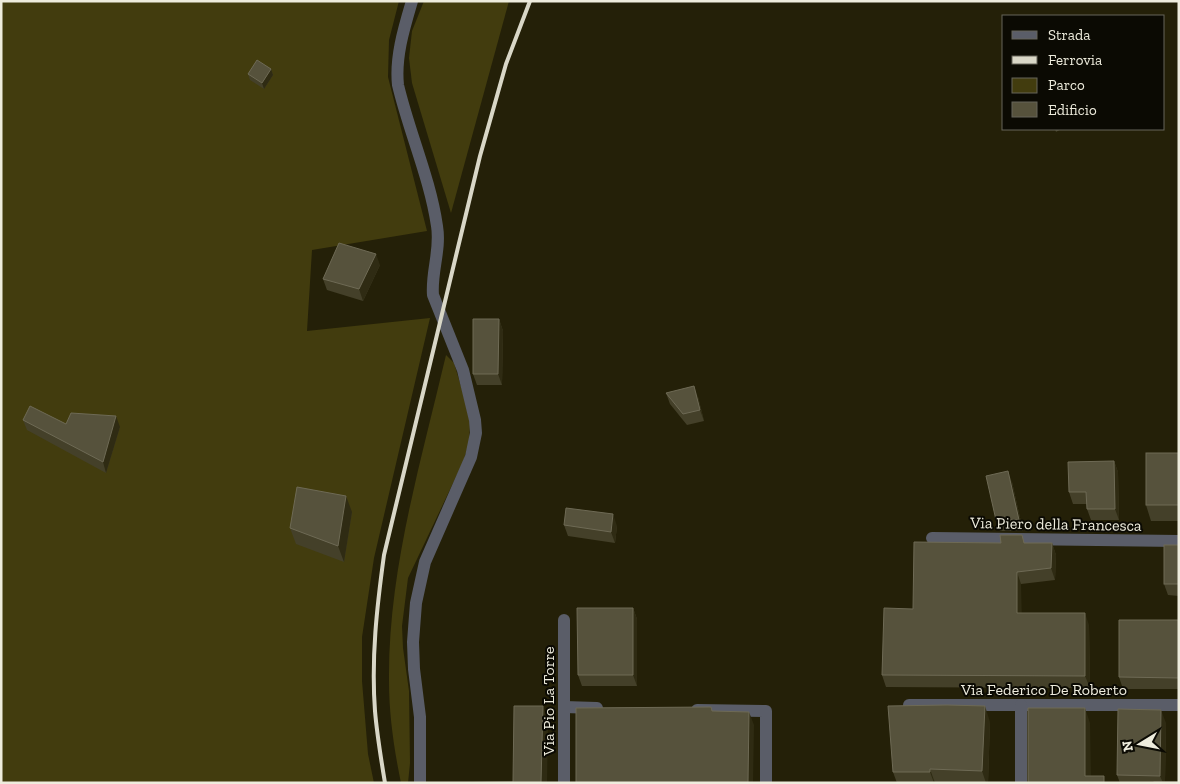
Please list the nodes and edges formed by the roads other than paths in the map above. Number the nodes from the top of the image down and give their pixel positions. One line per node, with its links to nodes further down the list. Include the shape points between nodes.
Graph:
1 (412, 1): 11 (street, via 403,29 398,85 430,191 437,226 433,295 463,370 476,432 471,457 425,562 416,603 414,660 420,717)
2 (932, 538): 3 (street, Via Piero della Francesca)
3 (1179, 541)
4 (564, 620): 8 (street, Via Pio La Torre)
5 (910, 705): 6 (street, Via Federico De Roberto)
6 (1021, 705): 7 (street, Via Federico De Roberto); 14 (street)
7 (1179, 705)
8 (564, 707): 9 (street); 12 (street, Via Pio La Torre)
9 (612, 708)
10 (689, 710): 13 (street, via 766,712)
11 (420, 783)
12 (564, 783)
13 (766, 783)
14 (1020, 783)

